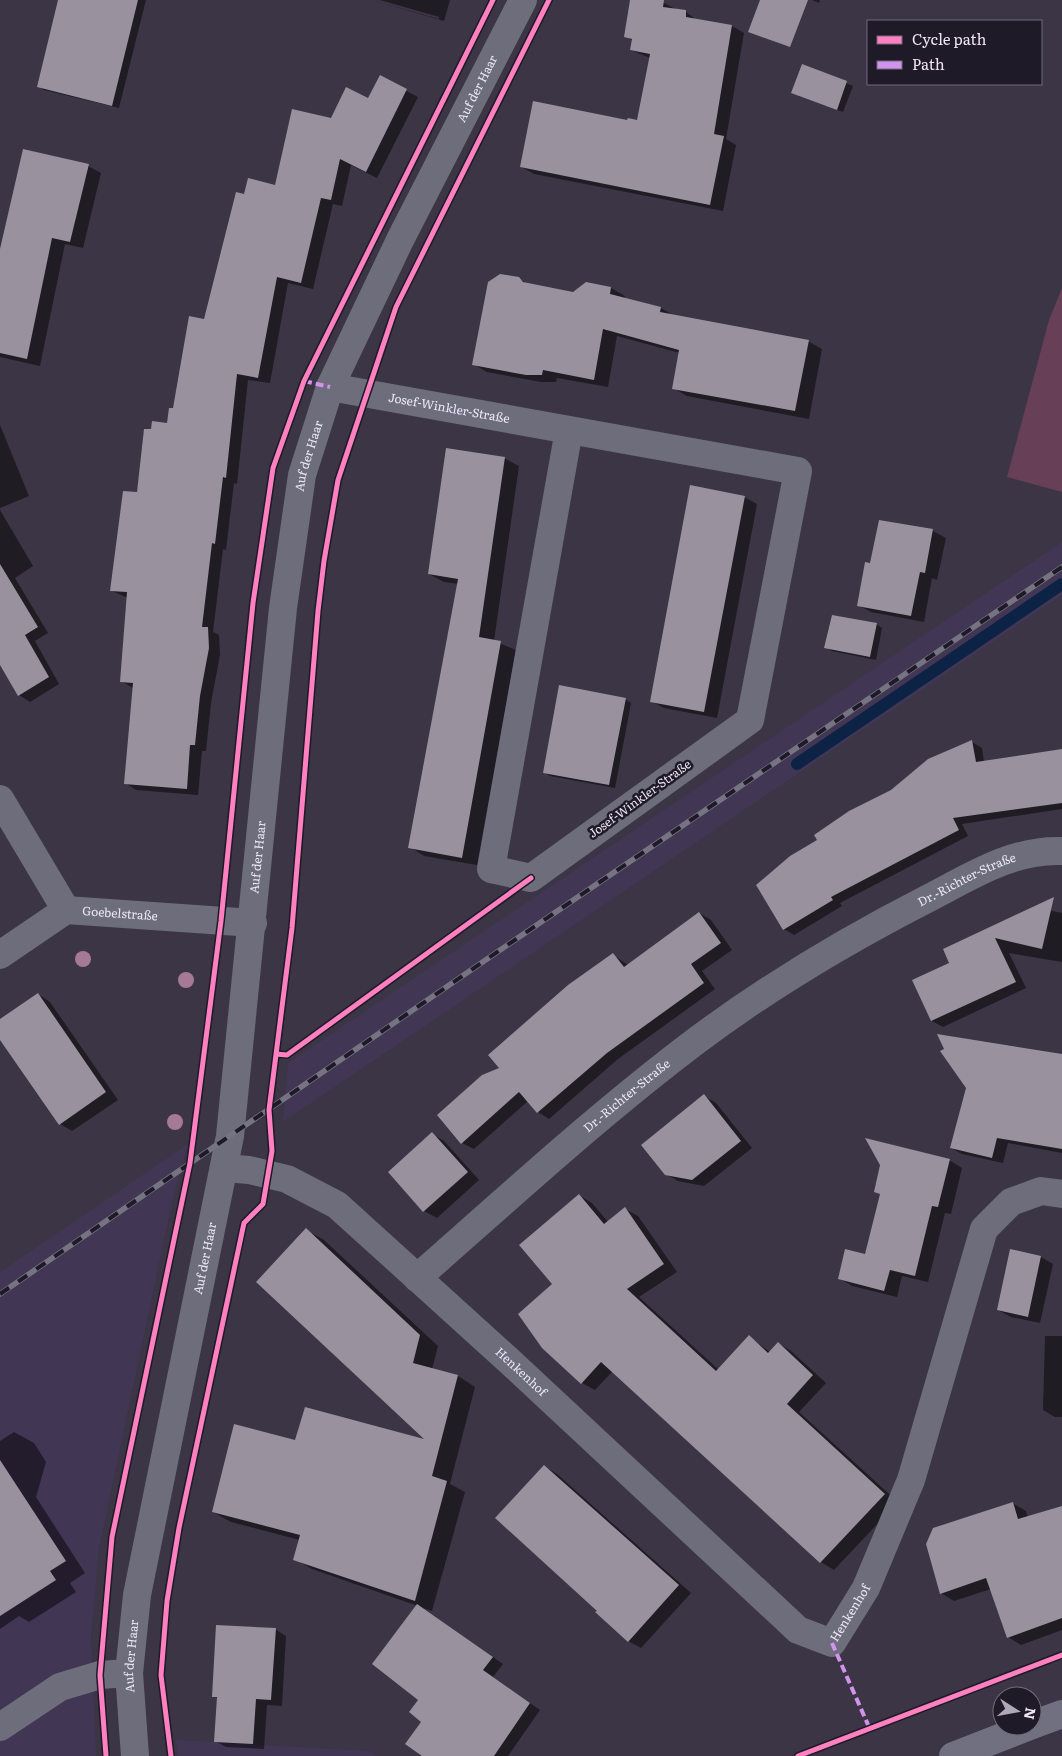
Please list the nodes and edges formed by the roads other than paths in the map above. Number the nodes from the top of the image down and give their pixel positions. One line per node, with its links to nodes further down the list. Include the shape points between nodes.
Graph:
1 (523, 0): 2 (street, Auf der Haar, via 400,240)
2 (330, 387): 3 (street, Josef-Winkler-Straße); 7 (street, Auf der Haar, via 302,476 283,608)
3 (569, 430): 3 (street, Josef-Winkler-Straße, via 491,869 531,878 750,720 798,472)
4 (0, 798): 6 (street)
5 (1062, 851): 11 (street, Dr.-Richter-Straße, via 1044,850 1000,861 809,965 696,1041 597,1121)
6 (66, 910): 7 (street, Goebelstraße); 8 (street, Goebelstraße)
7 (253, 923): 9 (street, Auf der Haar)
8 (0, 955)
9 (225, 1168): 11 (street, via 287,1179 337,1205); 12 (street, Auf der Haar, via 137,1595)
10 (1062, 1194): 11 (street, Henkenhof, via 1041,1191 1011,1202 984,1229 912,1480 866,1588 832,1643 798,1630)
11 (417, 1278)
12 (130, 1673): 15 (street, via 100,1675 60,1687); 17 (street, Auf der Haar)
13 (1062, 1714): 14 (main road)
14 (1042, 1722)
15 (0, 1727)
16 (1005, 1736): 18 (main road)
17 (135, 1756)
18 (953, 1756)

